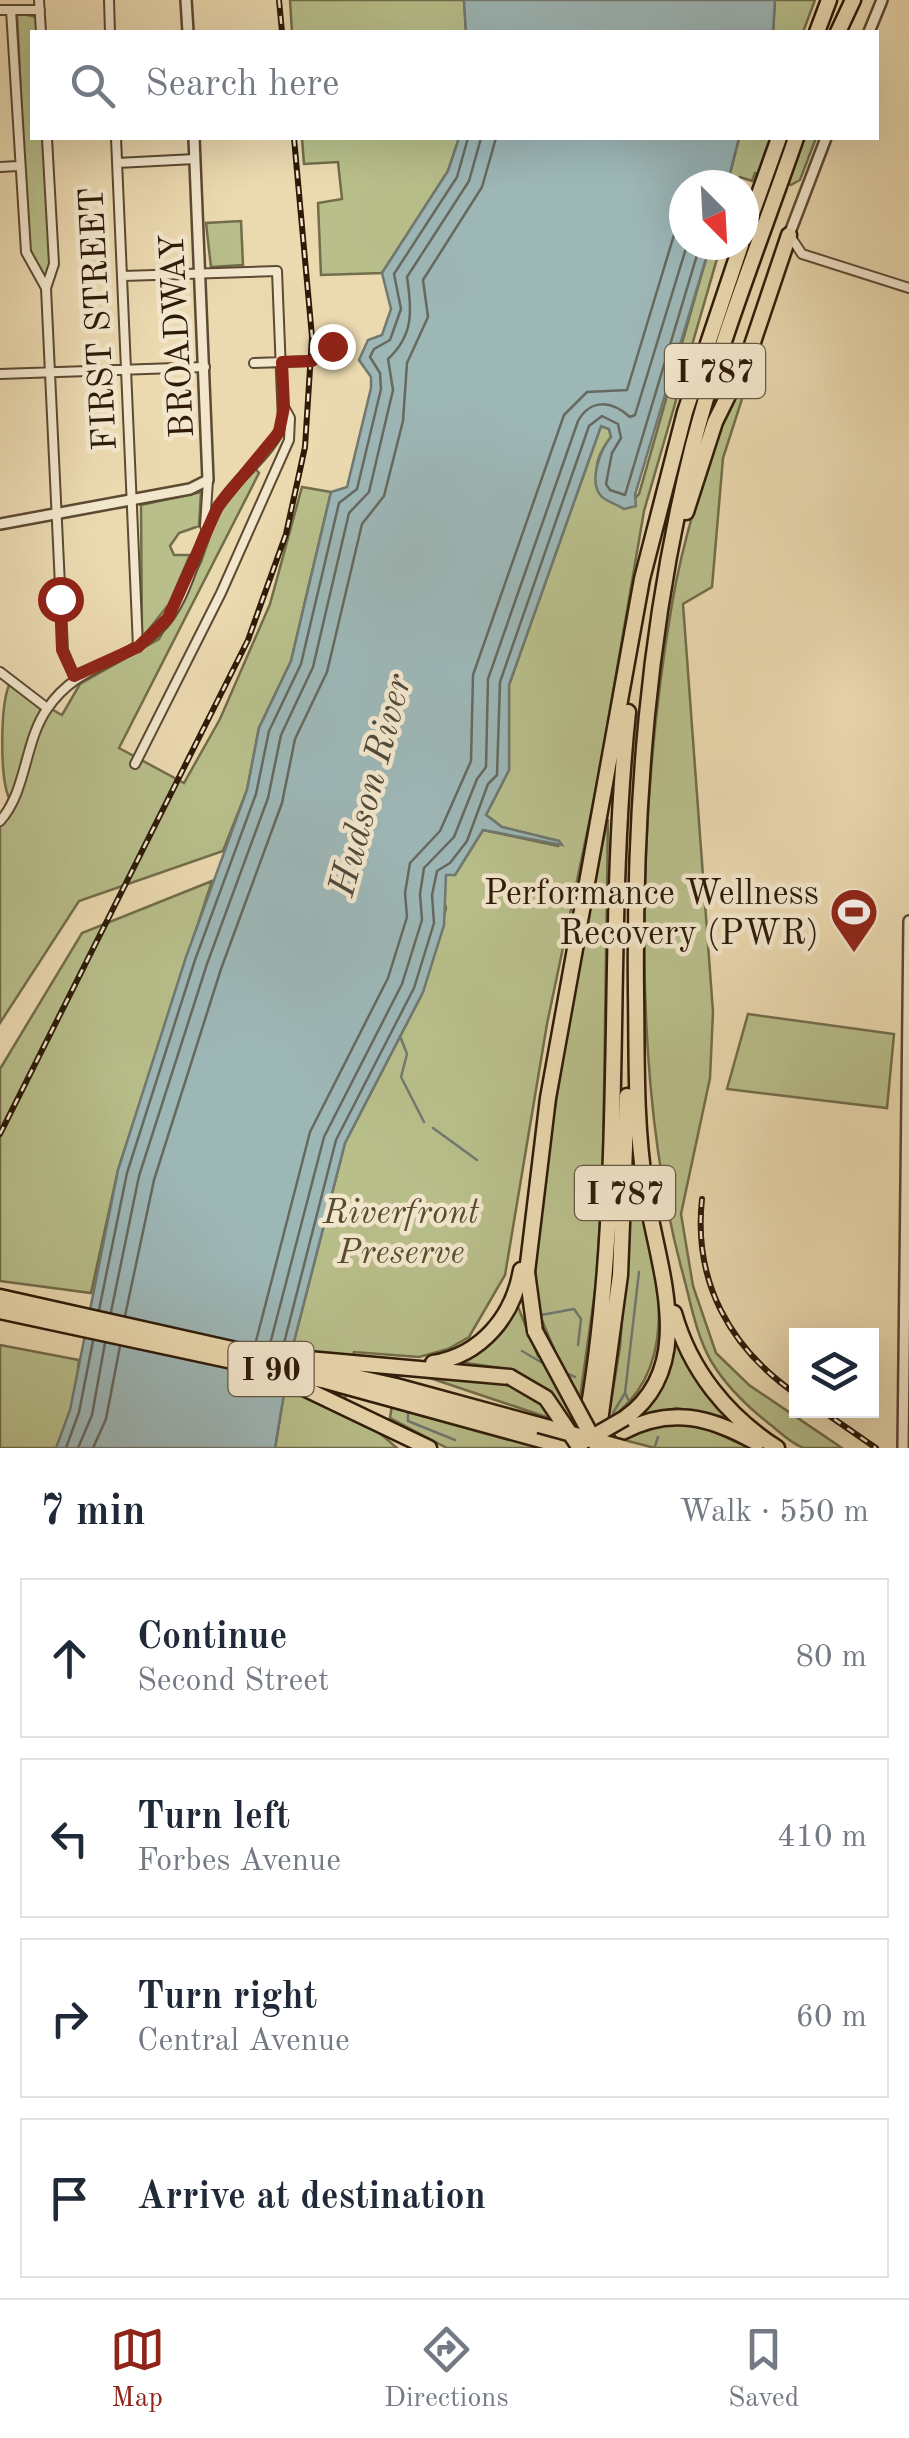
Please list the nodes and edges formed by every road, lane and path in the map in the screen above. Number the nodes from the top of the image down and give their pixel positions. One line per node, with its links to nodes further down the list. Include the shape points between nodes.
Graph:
1 (108, 0): 11 (street)
2 (186, 0): 12 (street)
3 (826, 0): 13 (highway)
4 (844, 0): 14 (highway)
5 (853, 0): 15 (highway)
6 (882, 0): 16 (street)
7 (40, 5): 9 (street); 10 (street)
8 (0, 10): 9 (street)
9 (11, 10): 25 (street)
10 (41, 30)
11 (110, 30)
12 (188, 30)
13 (817, 30)
14 (836, 30)
15 (836, 30)
16 (870, 30)
17 (47, 140): 32 (street, via 54,264)
18 (116, 140): 24 (street, FIRST STREET)
19 (194, 140): 23 (street, BROADWAY)
20 (778, 140): 27 (highway)
21 (795, 140): 48 (highway, I 787, via 712,380)
22 (825, 140): 28 (street)
23 (195, 159): 24 (street); 30 (street, BROADWAY)
24 (117, 162): 31 (street, FIRST STREET)
25 (18, 166): 26 (street); 32 (street, via 26,252)
26 (0, 167)
27 (759, 194)
28 (789, 235): 33 (street, via 796,252); 48 (highway)
29 (736, 260): 43 (highway, I 787)
30 (201, 274): 31 (street); 35 (street, via 277,271); 37 (street, BROADWAY)
31 (123, 276): 38 (street, FIRST STREET)
32 (46, 288): 39 (street)
33 (909, 288)
34 (332, 346): 35 (street, via 312,361)
35 (282, 362): 36 (street); 41 (street)
36 (254, 363)
37 (206, 367): 38 (street); 42 (street, BROADWAY)
38 (128, 370): 39 (street); 44 (street, FIRST STREET)
39 (50, 372): 40 (street); 45 (street)
40 (0, 374)
41 (284, 407): 47 (street, via 279,432); 53 (street, via 289,440)
42 (208, 480): 44 (street, via 190,490); 47 (street, BROADWAY)
43 (667, 480): 57 (highway, via 645,561 565,989); 70 (highway, I 787, via 623,769 610,1214 600,1327)
44 (133, 499): 45 (street); 49 (street, FIRST STREET)
45 (58, 513): 46 (street); 51 (street, via 62,650)
46 (0, 524)
47 (204, 532): 49 (street, via 168,618)
48 (668, 560): 56 (highway, I 787, via 644,728)
49 (138, 647): 51 (street)
50 (0, 672): 52 (street)
51 (74, 676): 52 (street)
52 (47, 708): 54 (street)
53 (135, 764)
54 (0, 822)
55 (909, 921): 74 (street)
56 (634, 936): 58 (highway, via 636,1114); 71 (highway, I 787, via 622,1251)
57 (536, 1190): 63 (highway, via 516,1291 495,1329 458,1356); 71 (highway, bridge, via 527,1272 535,1332)
58 (646, 1196): 67 (highway, via 669,1345 652,1392); 73 (highway, via 676,1320 695,1364 731,1412)
59 (0, 1298): 62 (highway, I 90)
60 (0, 1311): 61 (highway, I 90)
61 (148, 1344): 64 (highway, I 90); 65 (highway, via 297,1383)
62 (228, 1348): 63 (highway); 64 (highway, I 90)
63 (400, 1366): 70 (highway, bridge, via 510,1377 546,1398)
64 (395, 1392): 66 (highway, I 90)
65 (386, 1426): 68 (highway); 69 (highway)
66 (538, 1432): 67 (highway, I 90, bridge); 70 (highway, I 90)
67 (624, 1433): 70 (highway, bridge); 71 (highway, bridge); 72 (highway, via 661,1417 690,1416 720,1423)
68 (416, 1448)
69 (429, 1448)
70 (576, 1448)
71 (596, 1448)
72 (766, 1448)
73 (777, 1448)
74 (903, 1448)

